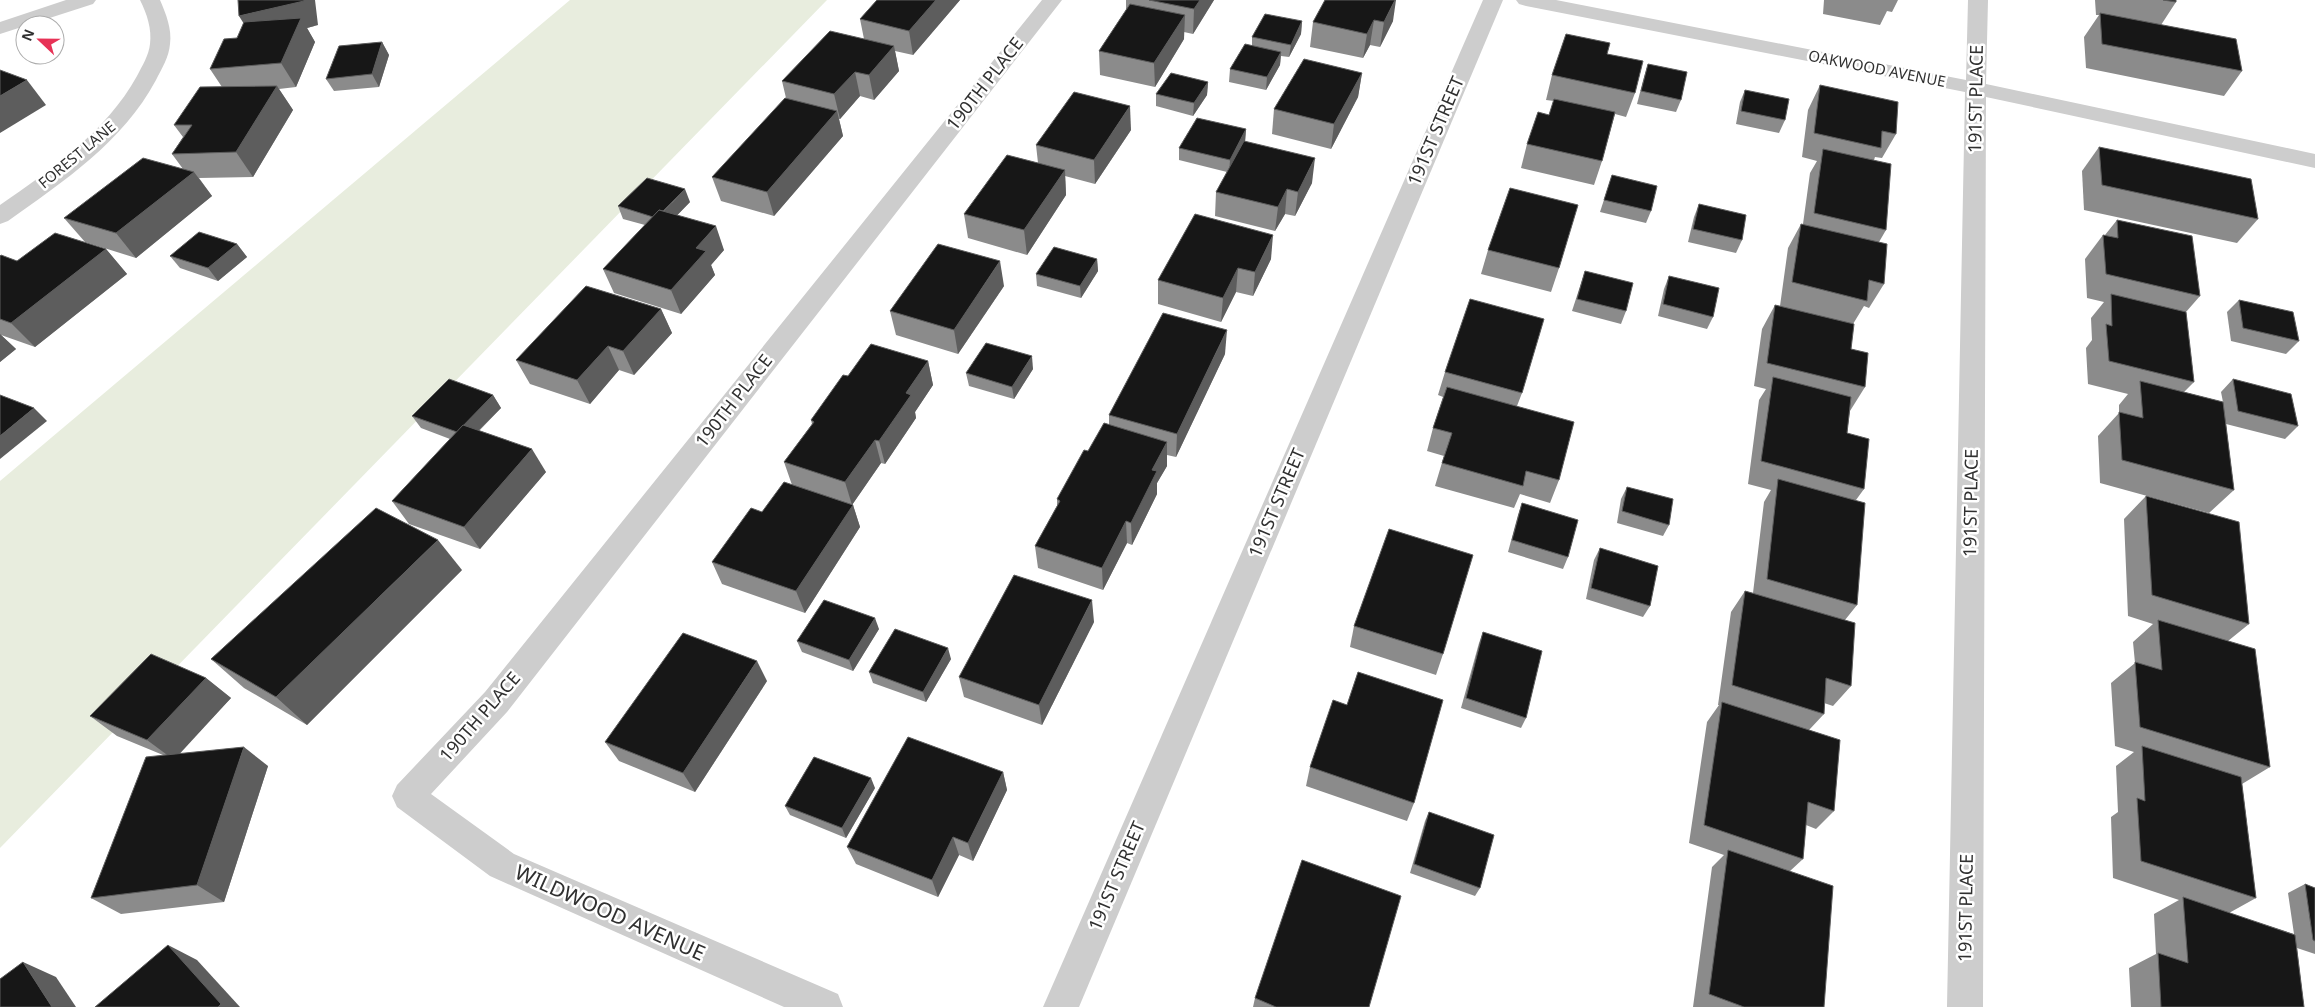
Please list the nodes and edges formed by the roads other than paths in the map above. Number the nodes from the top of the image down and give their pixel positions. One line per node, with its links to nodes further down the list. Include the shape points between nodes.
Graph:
1 (86, 0): 7 (street)
2 (150, 0): 10 (street, FOREST LANE, via 158,16 160,44 144,85 120,119 94,144)
3 (1052, 0): 11 (street, 190TH PLACE, via 496,702)
4 (1493, 0): 13 (street, 191ST STREET)
5 (1526, 0): 8 (street, OAKWOOD AVENUE)
6 (1978, 0): 8 (street, 191ST PLACE)
7 (0, 28)
8 (1975, 88): 9 (street, OAKWOOD AVENUE); 14 (street, 191ST PLACE)
9 (2315, 161)
10 (0, 216)
11 (408, 796): 12 (street, WILDWOOD AVENUE, via 502,865)
12 (825, 1007)
13 (1061, 1007)
14 (1965, 1007)

